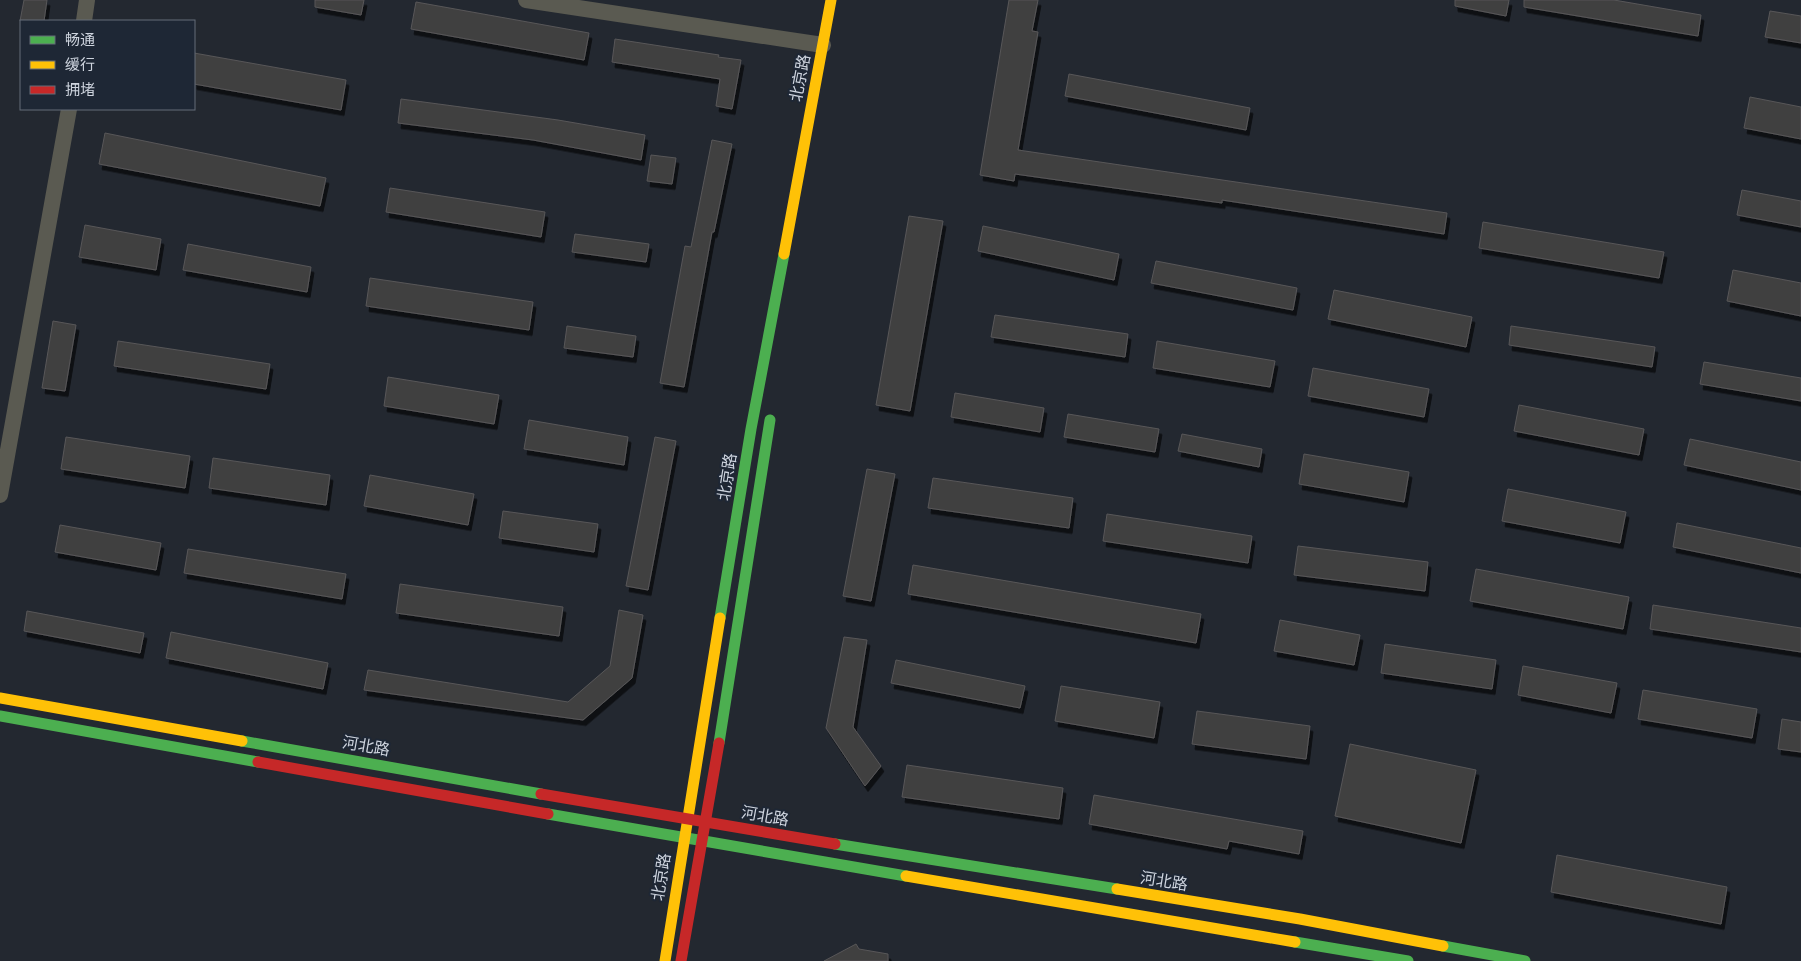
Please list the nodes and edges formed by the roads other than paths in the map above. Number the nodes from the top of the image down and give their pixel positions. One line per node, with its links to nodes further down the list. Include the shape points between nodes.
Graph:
1 (87, 0): 4 (street)
2 (526, 0): 5 (street)
3 (831, 0): 5 (street, 北京路)
4 (84, 20)
5 (823, 45): 11 (street, 北京路, via 751,429)
6 (69, 110): 8 (street)
7 (771, 413): 12 (street, 北京路)
8 (0, 495)
9 (0, 698): 11 (street, 河北路)
10 (0, 716): 13 (street)
11 (688, 820): 12 (street, 河北路); 13 (street, 北京路)
12 (707, 823): 14 (street, 北京路); 18 (street, 河北路, via 1300,919)
13 (684, 838): 14 (street); 15 (street, 北京路)
14 (703, 842): 16 (street, 北京路); 17 (street)
15 (664, 961)
16 (682, 961)
17 (1408, 961)
18 (1525, 961)

